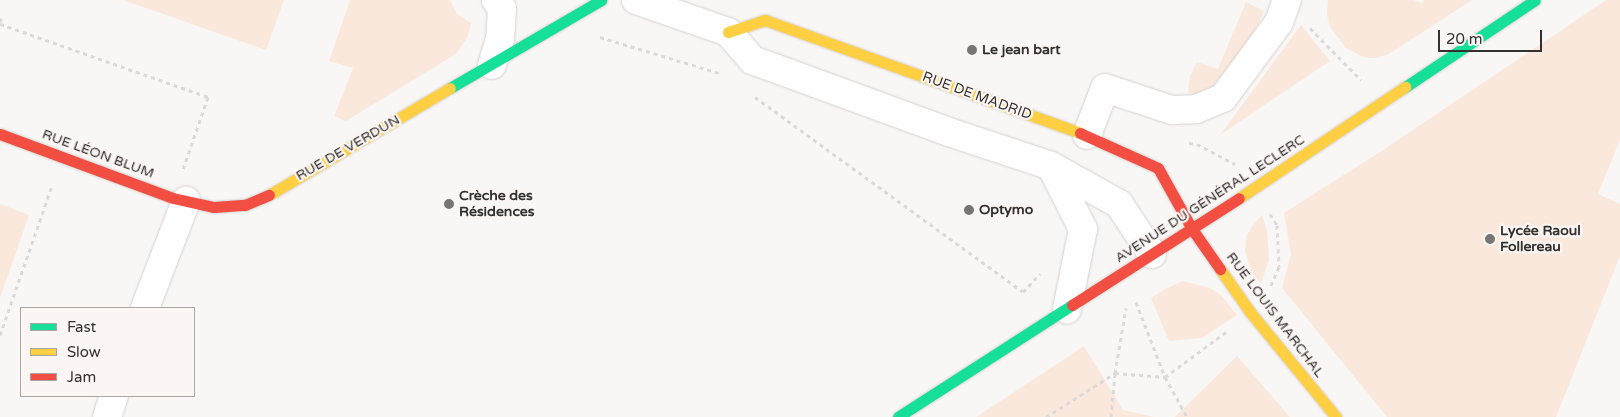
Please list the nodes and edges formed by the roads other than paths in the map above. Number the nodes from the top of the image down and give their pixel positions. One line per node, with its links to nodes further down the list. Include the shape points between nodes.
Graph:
1 (496, 0): 8 (street, via 502,9 500,39)
2 (601, 0): 8 (street, RUE DE VERDUN)
3 (636, 0): 6 (street)
4 (1535, 0): 13 (street, AVENUE DU GÉNÉRAL LECLERC)
5 (1287, 2): 10 (street, via 1279,22 1222,98 1196,109 1172,110 1105,88)
6 (673, 6): 7 (street)
7 (728, 32): 10 (street, RUE DE MADRID, via 765,20); 11 (street, via 752,60)
8 (492, 65): 12 (street, RUE DE VERDUN, via 270,194 245,205 214,207)
9 (0, 134): 12 (street, RUE LÉON BLUM)
10 (1087, 134): 13 (street, RUE DE MADRID, via 1158,168)
11 (1051, 166): 14 (street, via 1118,204); 16 (street, via 1083,229)
12 (186, 201): 15 (street)
13 (1192, 229): 14 (street, AVENUE DU GÉNÉRAL LECLERC); 20 (street, RUE LOUIS MARCHAL, via 1250,312)
14 (1152, 254): 16 (street, AVENUE DU GÉNÉRAL LECLERC)
15 (145, 307)
16 (1067, 309): 19 (street, AVENUE DU GÉNÉRAL LECLERC)
17 (114, 397): 18 (street)
18 (107, 417)
19 (898, 417)
20 (1336, 417)

